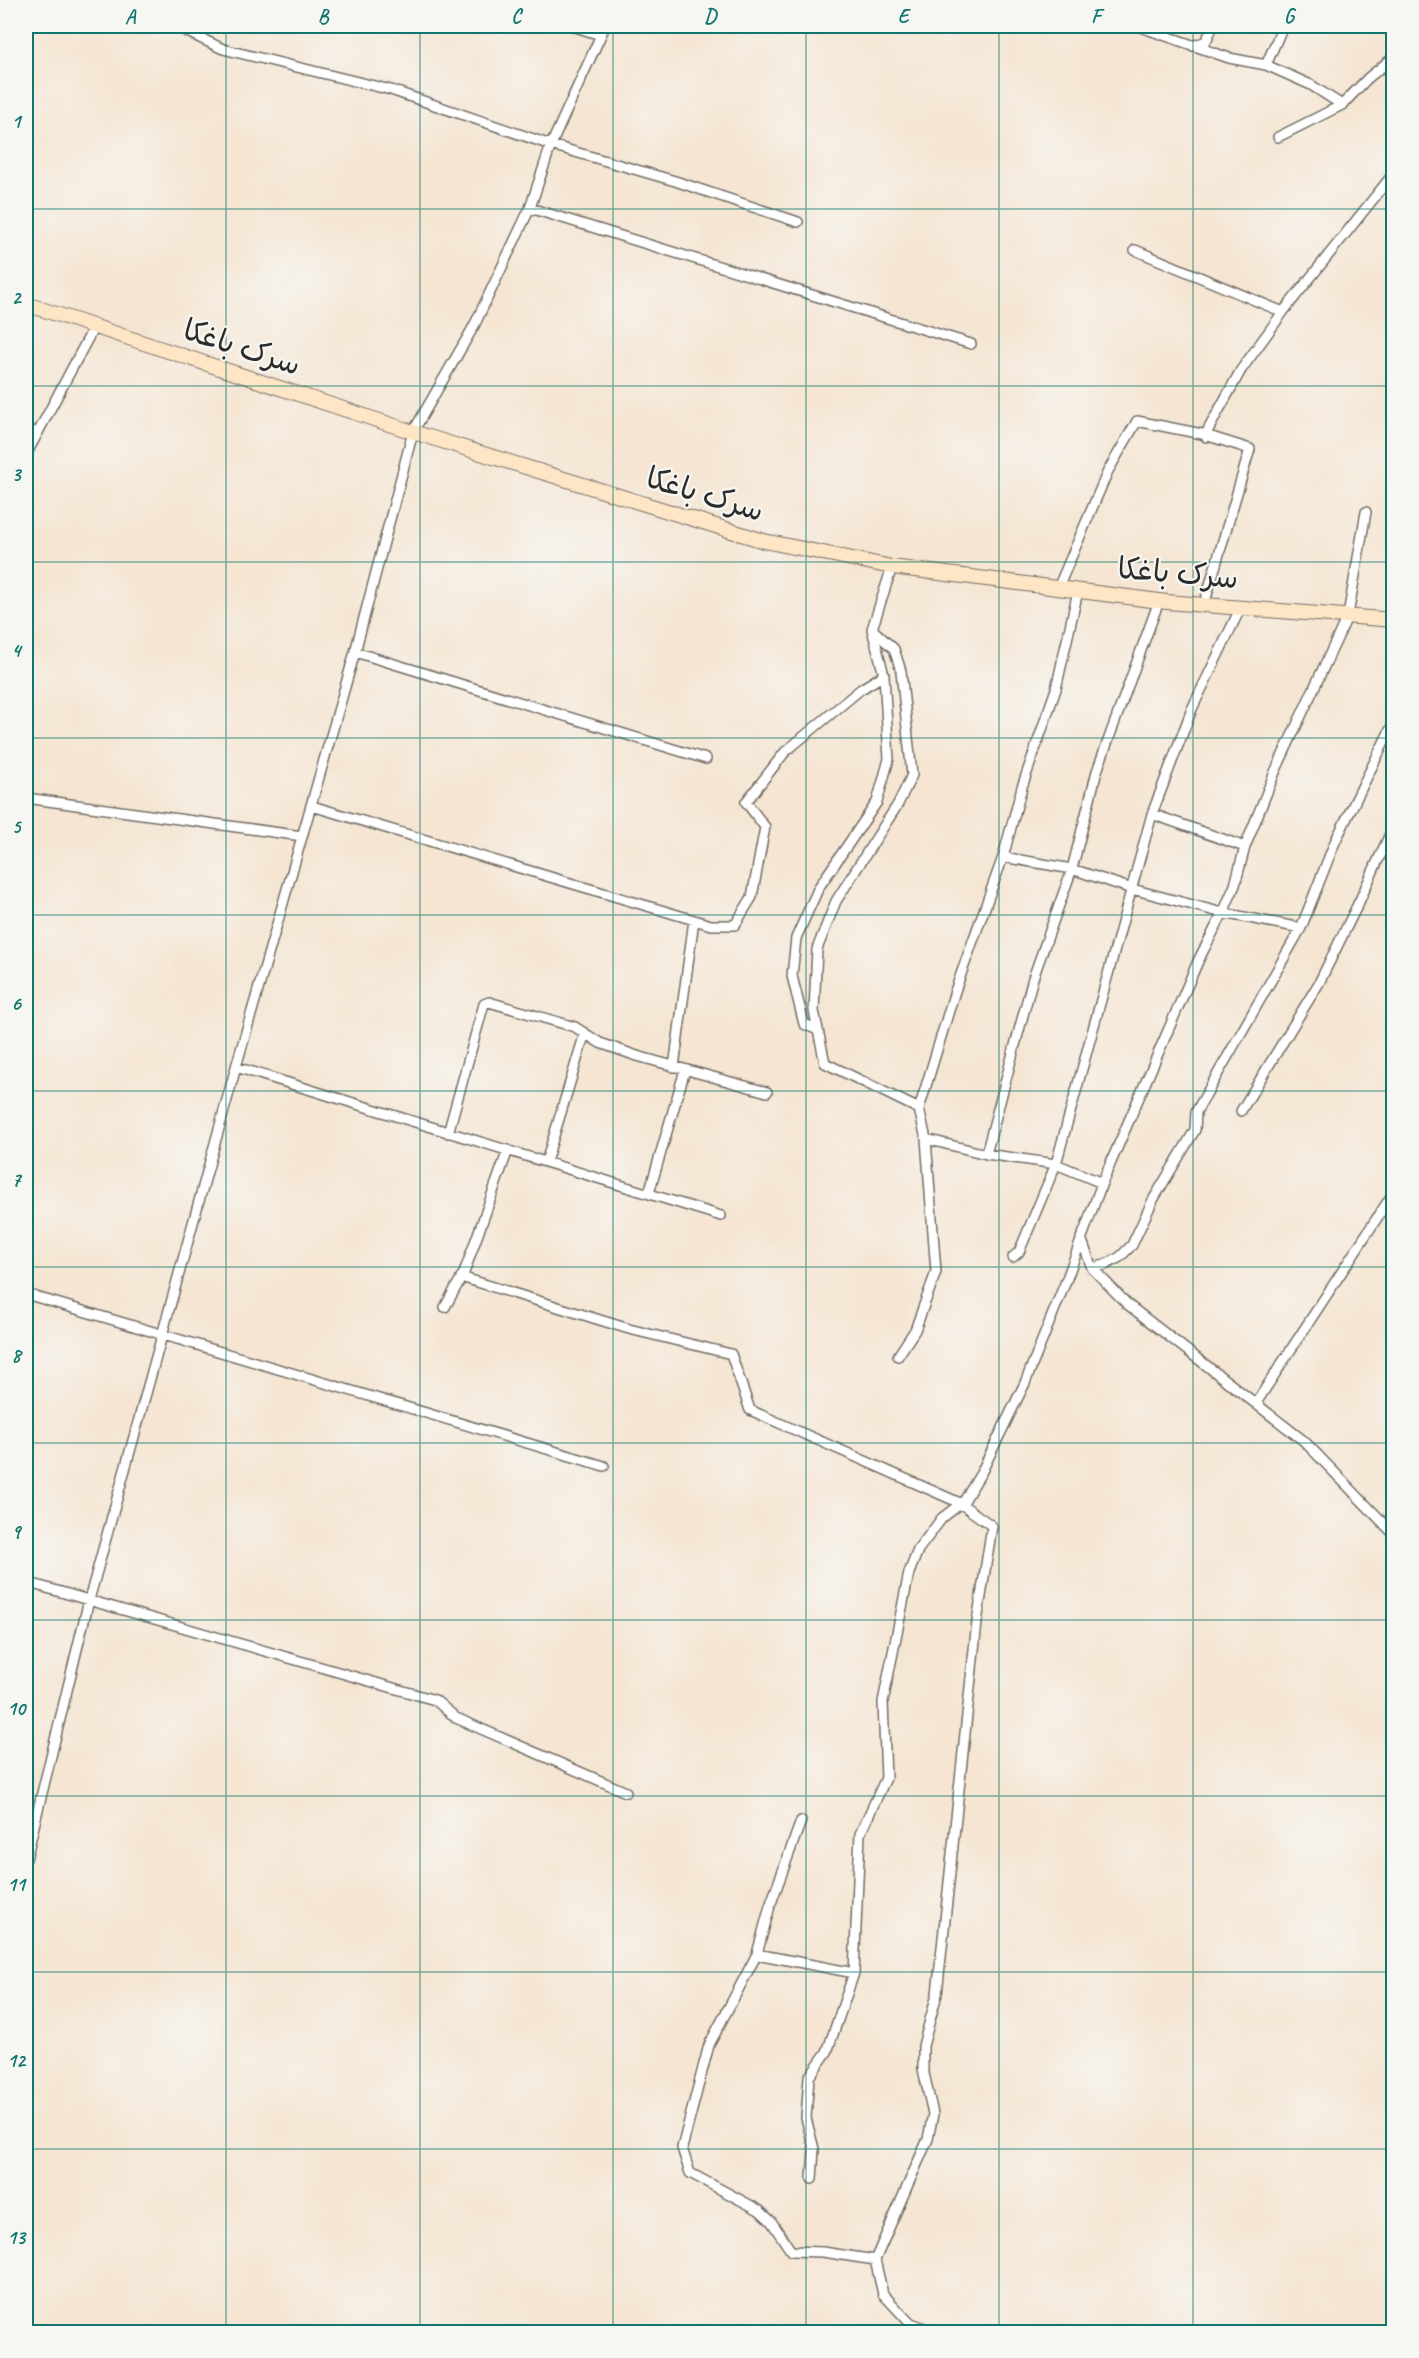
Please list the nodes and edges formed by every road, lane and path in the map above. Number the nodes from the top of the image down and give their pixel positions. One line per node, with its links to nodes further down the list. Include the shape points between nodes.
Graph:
1 (175, 26): 12 (street, via 223,49 391,90)
2 (572, 26): 6 (street)
3 (1138, 26): 7 (street)
4 (1213, 26): 7 (street, via 1206,41)
5 (1283, 26): 9 (street)
6 (603, 30): 12 (street)
7 (1193, 46): 9 (street)
8 (1394, 57): 10 (street)
9 (1266, 65): 10 (street, via 1311,85)
10 (1342, 105): 11 (street)
11 (1278, 136)
12 (551, 146): 14 (street); 15 (street, via 675,181)
13 (1394, 173): 18 (street)
14 (530, 208): 20 (street); 22 (street, via 474,326)
15 (798, 222)
16 (1135, 250): 18 (street)
17 (26, 304): 19 (street, سرک باغکا)
18 (1283, 312): 24 (street, via 1241,370)
19 (94, 327): 22 (street, سرک باغکا); 23 (street)
20 (971, 344)
21 (26, 428): 23 (street)
22 (413, 432): 27 (street, سرک باغکا, via 764,540); 36 (street)
23 (37, 434): 25 (street)
24 (1206, 436): 28 (street, via 1137,421 1108,471); 31 (street, via 1250,449)
25 (26, 455)
26 (1366, 512): 33 (street)
27 (892, 567): 28 (street, سرک باغکا); 35 (street)
28 (1058, 588): 29 (street, سرک باغکا)
29 (1078, 591): 30 (street, سرک باغکا); 46 (street, via 1056,689)
30 (1159, 601): 31 (street, سرک باغکا); 47 (street, via 1097,771)
31 (1204, 605): 32 (street, سرک باغکا)
32 (1241, 607): 33 (street, سرک باغکا); 42 (street, via 1192,709)
33 (1348, 615): 34 (street, سرک باغکا); 45 (street, via 1275,772)
34 (1394, 620)
35 (872, 629): 37 (street); 52 (street, via 894,649 901,671 912,775 836,901 818,949 814,1011)
36 (355, 652): 39 (street); 41 (street)
37 (884, 675): 50 (street, via 861,689 785,752 746,802 765,827 752,897 735,925); 52 (street, via 889,759 877,801 819,887 796,938 792,976 804,1024)
38 (1394, 722): 51 (street, via 1335,842)
39 (706, 759)
40 (26, 798): 44 (street)
41 (312, 806): 44 (street); 50 (street)
42 (1152, 814): 45 (street); 48 (street)
43 (1394, 825): 59 (street, via 1319,983)
44 (302, 836): 55 (street)
45 (1245, 847): 49 (street)
46 (1003, 857): 47 (street); 58 (street, via 955,991)
47 (1072, 869): 48 (street); 63 (street, via 1033,978)
48 (1132, 890): 49 (street); 65 (street)
49 (1223, 913): 51 (street); 66 (street, via 1199,959)
50 (694, 920): 54 (street)
51 (1301, 928): 72 (street, via 1196,1112 1195,1130 1153,1200 1132,1245 1105,1266)
52 (818, 1030): 58 (street, via 825,1063)
53 (585, 1033): 54 (street, via 600,1043); 60 (street, via 493,1002 484,1004); 64 (street)
54 (674, 1066): 56 (street)
55 (236, 1067): 60 (street); 76 (street)
56 (685, 1070): 57 (street); 68 (street)
57 (767, 1092)
58 (919, 1109): 61 (street)
59 (1241, 1111)
60 (448, 1133): 62 (street)
61 (926, 1139): 63 (street); 77 (street, via 936,1272 915,1330)
62 (508, 1150): 64 (street); 73 (street)
63 (986, 1155): 65 (street)
64 (546, 1162): 68 (street)
65 (1056, 1164): 66 (street); 71 (street)
66 (1102, 1183): 70 (street)
67 (1394, 1192): 78 (street)
68 (649, 1194): 69 (street)
69 (721, 1216)
70 (1081, 1238): 72 (street); 80 (street, via 1024,1383 981,1473)
71 (1013, 1257)
72 (1092, 1268): 78 (street, via 1127,1304)
73 (461, 1277): 75 (street); 80 (street, via 629,1329 731,1354 750,1410)
74 (26, 1294): 76 (street)
75 (445, 1307)
76 (162, 1334): 79 (street); 83 (street)
77 (897, 1356)
78 (1256, 1403): 81 (street, via 1304,1441)
79 (604, 1466)
80 (960, 1503): 88 (street, via 942,1518 918,1550 909,1573 883,1702 886,1778 860,1834); 90 (street, via 992,1526 977,1622 937,1994 923,2046 923,2069 933,2114 928,2139)
81 (1394, 1534)
82 (26, 1582): 83 (street)
83 (89, 1600): 84 (street, via 435,1700 456,1718); 86 (street)
84 (626, 1791)
85 (801, 1821): 87 (street)
86 (26, 1859)
87 (757, 1954): 88 (street); 90 (street, via 709,2045 682,2148 690,2173 759,2210 791,2251)
88 (854, 1973): 89 (street, via 827,2052 809,2077 806,2118 814,2149)
89 (812, 2179)
90 (875, 2260): 91 (street, via 882,2294 909,2322)
91 (934, 2332)

